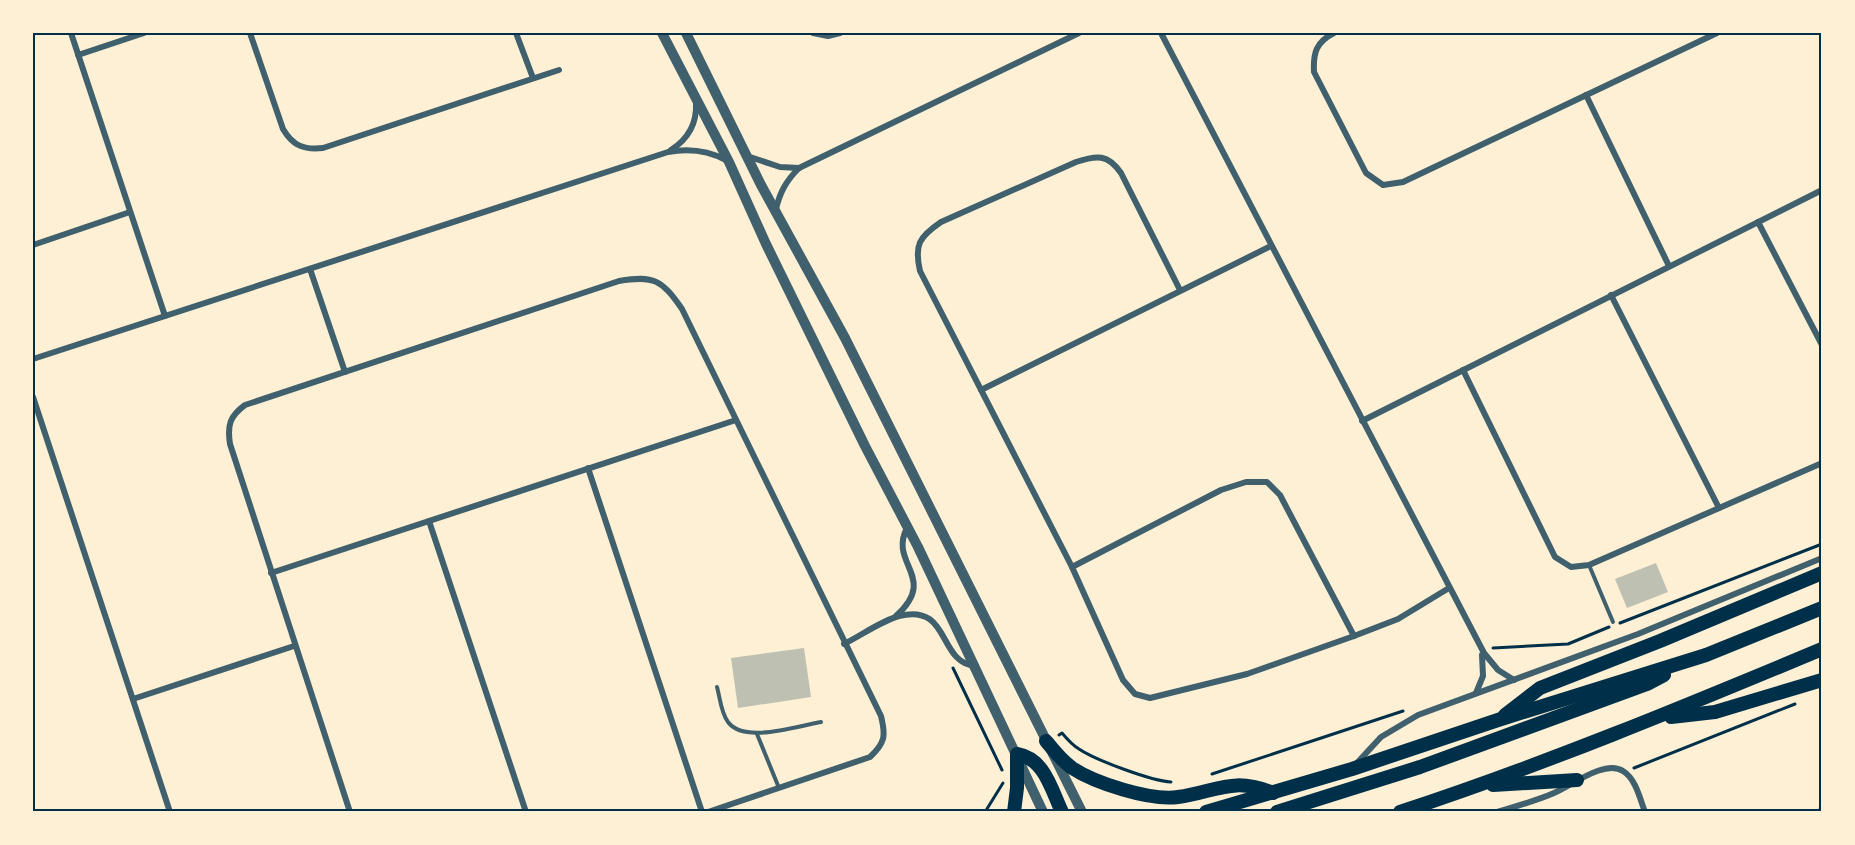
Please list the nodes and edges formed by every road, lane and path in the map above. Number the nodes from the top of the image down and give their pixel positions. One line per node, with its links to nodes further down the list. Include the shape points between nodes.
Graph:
1 (71, 33): 13 (street)
2 (144, 33): 13 (street)
3 (250, 33): 15 (street, via 283,129 289,140 310,150)
4 (516, 33): 15 (street)
5 (662, 33): 17 (street)
6 (686, 33): 19 (street)
7 (813, 33): 8 (street)
8 (840, 33)
9 (1079, 33): 21 (street)
10 (1161, 33): 27 (street)
11 (1334, 33): 16 (street, via 1323,39 1313,54 1314,72 1366,173 1383,185 1403,182)
12 (1717, 33): 16 (street)
13 (78, 55): 24 (street)
14 (559, 70): 15 (street)
15 (533, 78)
16 (1586, 95): 28 (street)
17 (695, 98): 18 (street, via 691,129); 20 (street)
18 (668, 152): 20 (street, via 700,151); 29 (street)
19 (746, 156): 21 (street, via 772,165); 23 (street)
20 (729, 162): 45 (street)
21 (799, 168): 23 (street, via 783,187)
22 (1822, 190): 25 (street)
23 (775, 211): 75 (street, via 846,338)
24 (130, 212): 26 (street); 32 (street)
25 (1758, 222): 28 (street); 33 (street)
26 (33, 244)
27 (1271, 246): 30 (street); 40 (street)
28 (1669, 266): 31 (street)
29 (310, 269): 32 (street); 36 (street)
30 (1180, 290): 37 (street); 37 (street, via 1121,173 1114,163 1102,157 1076,162 941,222 918,243 920,272)
31 (1611, 296): 35 (street); 43 (street)
32 (165, 316): 34 (street)
33 (1822, 345)
34 (33, 359)
35 (1463, 370): 40 (street); 48 (street, via 1555,557 1571,567)
36 (345, 372): 39 (street, via 639,277 653,280 673,297); 50 (street, via 245,405 230,421 230,444)
37 (981, 390): 49 (street)
38 (33, 397): 68 (street)
39 (736, 420): 42 (street); 57 (street)
40 (1362, 421): 52 (street)
41 (1822, 463): 43 (street)
42 (588, 468): 44 (street); 89 (street)
43 (1719, 508): 48 (street)
44 (429, 520): 50 (street); 88 (street)
45 (908, 527): 54 (street, via 902,548 914,578 914,591 909,603); 62 (street)
46 (1822, 544): 59 (path, via 1568,644)
47 (1822, 558): 64 (street)
48 (1589, 565): 55 (lane)
49 (1072, 567): 56 (street, via 1123,680 1135,694 1150,698 1247,674); 56 (street, via 1221,490 1246,482 1267,482 1280,495)
50 (271, 573): 58 (street)
51 (1822, 573): 71 (highway, via 1540,688)
52 (1449, 588): 56 (street, via 1398,619); 59 (street)
53 (1822, 608): 61 (highway)
54 (894, 618): 57 (street); 62 (street, via 912,615 933,622 955,658)
55 (1613, 622)
56 (1354, 636)
57 (844, 644): 83 (street, via 881,716 884,738 880,748 870,758)
58 (294, 646): 68 (street); 87 (street)
59 (1481, 648): 64 (street, via 1491,664); 67 (street, via 1484,667)
60 (1822, 649): 72 (highway)
61 (1706, 655): 71 (highway); 97 (highway, via 1647,684 1431,764)
62 (975, 666): 76 (street)
63 (953, 668): 91 (path, via 1004,775)
64 (1514, 680): 67 (street)
65 (1822, 680): 72 (highway, via 1715,712)
66 (717, 687): 74 (lane, via 730,724 745,733)
67 (1476, 693): 77 (street, via 1399,724 1365,752)
68 (133, 699): 86 (street)
69 (1800, 702): 78 (path)
70 (1411, 708): 79 (path)
71 (1498, 720): 77 (highway)
72 (1648, 720): 82 (highway)
73 (821, 722): 74 (lane)
74 (757, 733): 83 (lane)
75 (1046, 741): 81 (path, via 1062,733 1087,754 1156,780); 84 (highway, via 1080,773 1144,795 1180,797 1236,785); 95 (street)
76 (1017, 754): 92 (highway); 93 (street); 94 (highway, via 1028,756 1040,766)
77 (1352, 769): 84 (highway)
78 (1624, 771): 80 (street, via 1610,769); 100 (street)
79 (1208, 775)
80 (1577, 780): 82 (highway); 99 (street, via 1556,792)
81 (1176, 782)
82 (1479, 786): 98 (highway)
83 (779, 789): 90 (street)
84 (1273, 793): 96 (highway)
85 (1822, 807): 101 (street)
86 (170, 812)
87 (350, 812)
88 (526, 812)
89 (702, 812)
90 (708, 812)
91 (985, 812)
92 (1014, 812)
93 (1043, 812)
94 (1062, 812)
95 (1082, 812)
96 (1206, 812)
97 (1277, 812)
98 (1400, 812)
99 (1497, 812)
100 (1645, 812)
101 (1821, 812)

